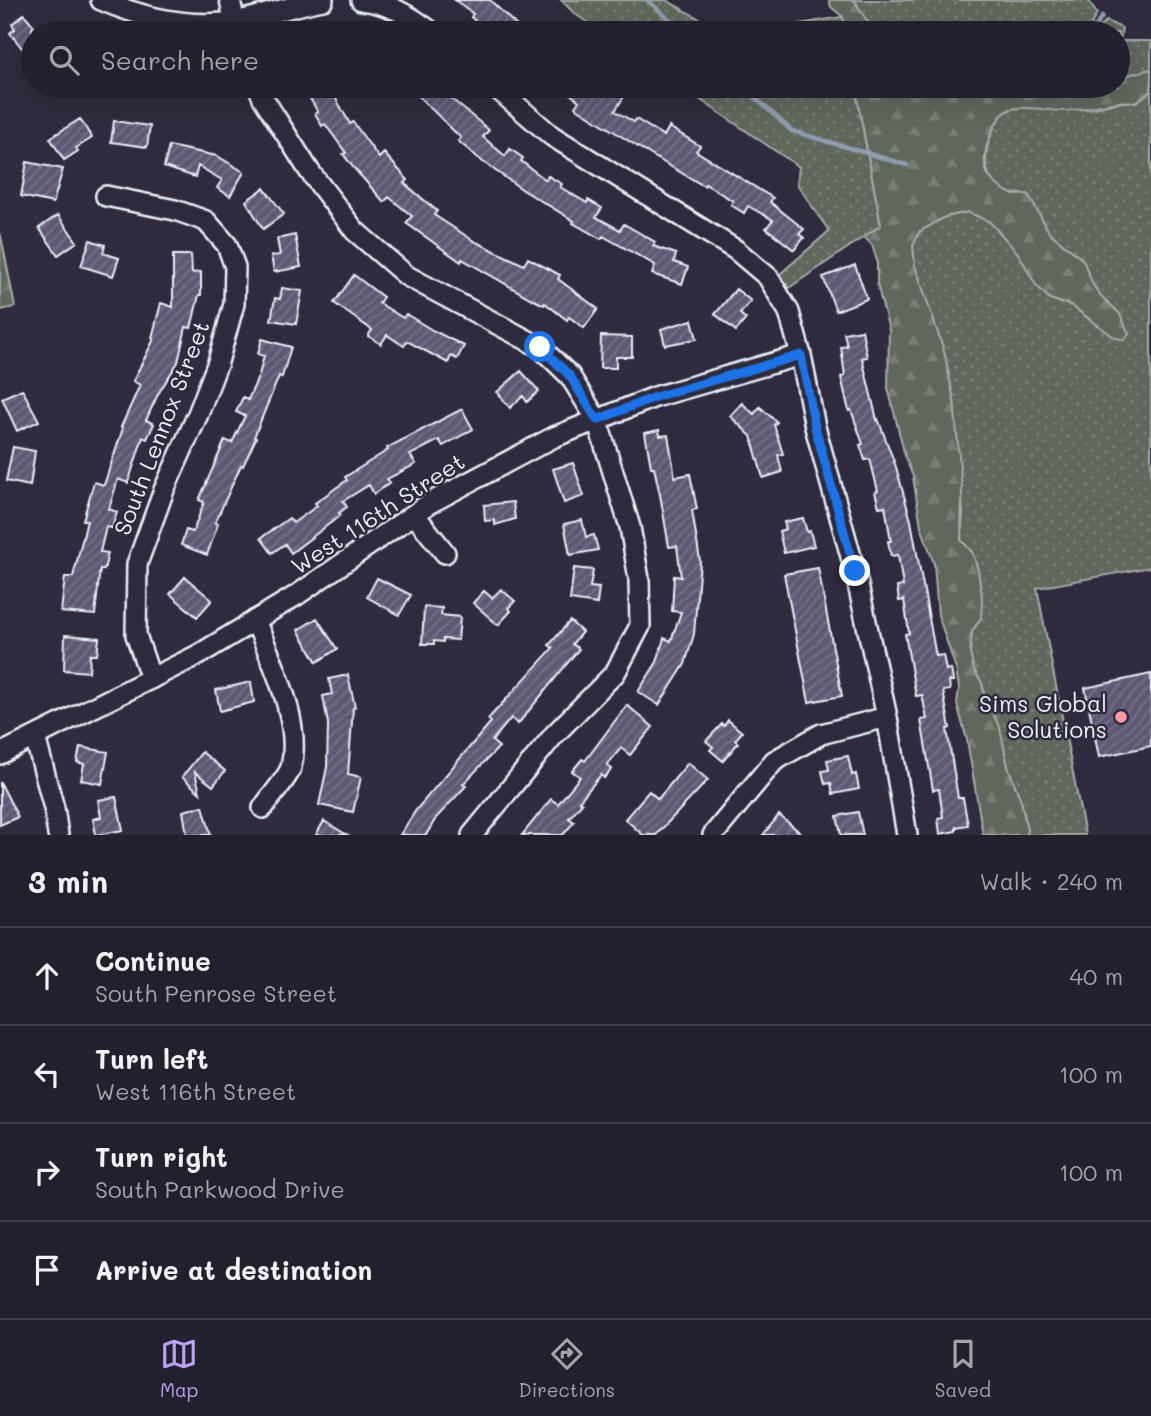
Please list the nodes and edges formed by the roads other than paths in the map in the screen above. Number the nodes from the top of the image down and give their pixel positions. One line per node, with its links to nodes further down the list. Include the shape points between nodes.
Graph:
1 (101, 0): 5 (street, via 130,13)
2 (230, 0): 6 (street)
3 (323, 0): 7 (street, via 296,4)
4 (361, 0): 8 (street)
5 (168, 21)
6 (234, 21)
7 (253, 21)
8 (418, 21)
9 (263, 98): 13 (street, via 355,231 407,276 540,347 570,376)
10 (508, 98): 12 (street, via 552,136 736,250 768,277 789,312)
11 (106, 196): 17 (street, South Lennox Street, via 206,221 227,245 235,267 234,304 218,362 137,564 136,635)
12 (801, 355): 13 (street, West 116th Street, via 655,397); 18 (street)
13 (597, 420): 14 (street, West 116th Street, via 554,437); 23 (street, via 630,527 639,579 640,626 615,673 554,736)
14 (414, 514): 15 (street); 16 (street, West 116th Street)
15 (445, 553)
16 (256, 620): 17 (street, West 116th Street); 21 (street, via 293,728 291,769)
17 (151, 679): 19 (street, West 116th Street)
18 (887, 718): 24 (street, via 821,734 774,761); 25 (street)
19 (35, 737): 20 (street, West 116th Street); 22 (street)
20 (0, 754)
21 (263, 808)
22 (58, 835)
23 (472, 835)
24 (713, 835)
25 (907, 835)

